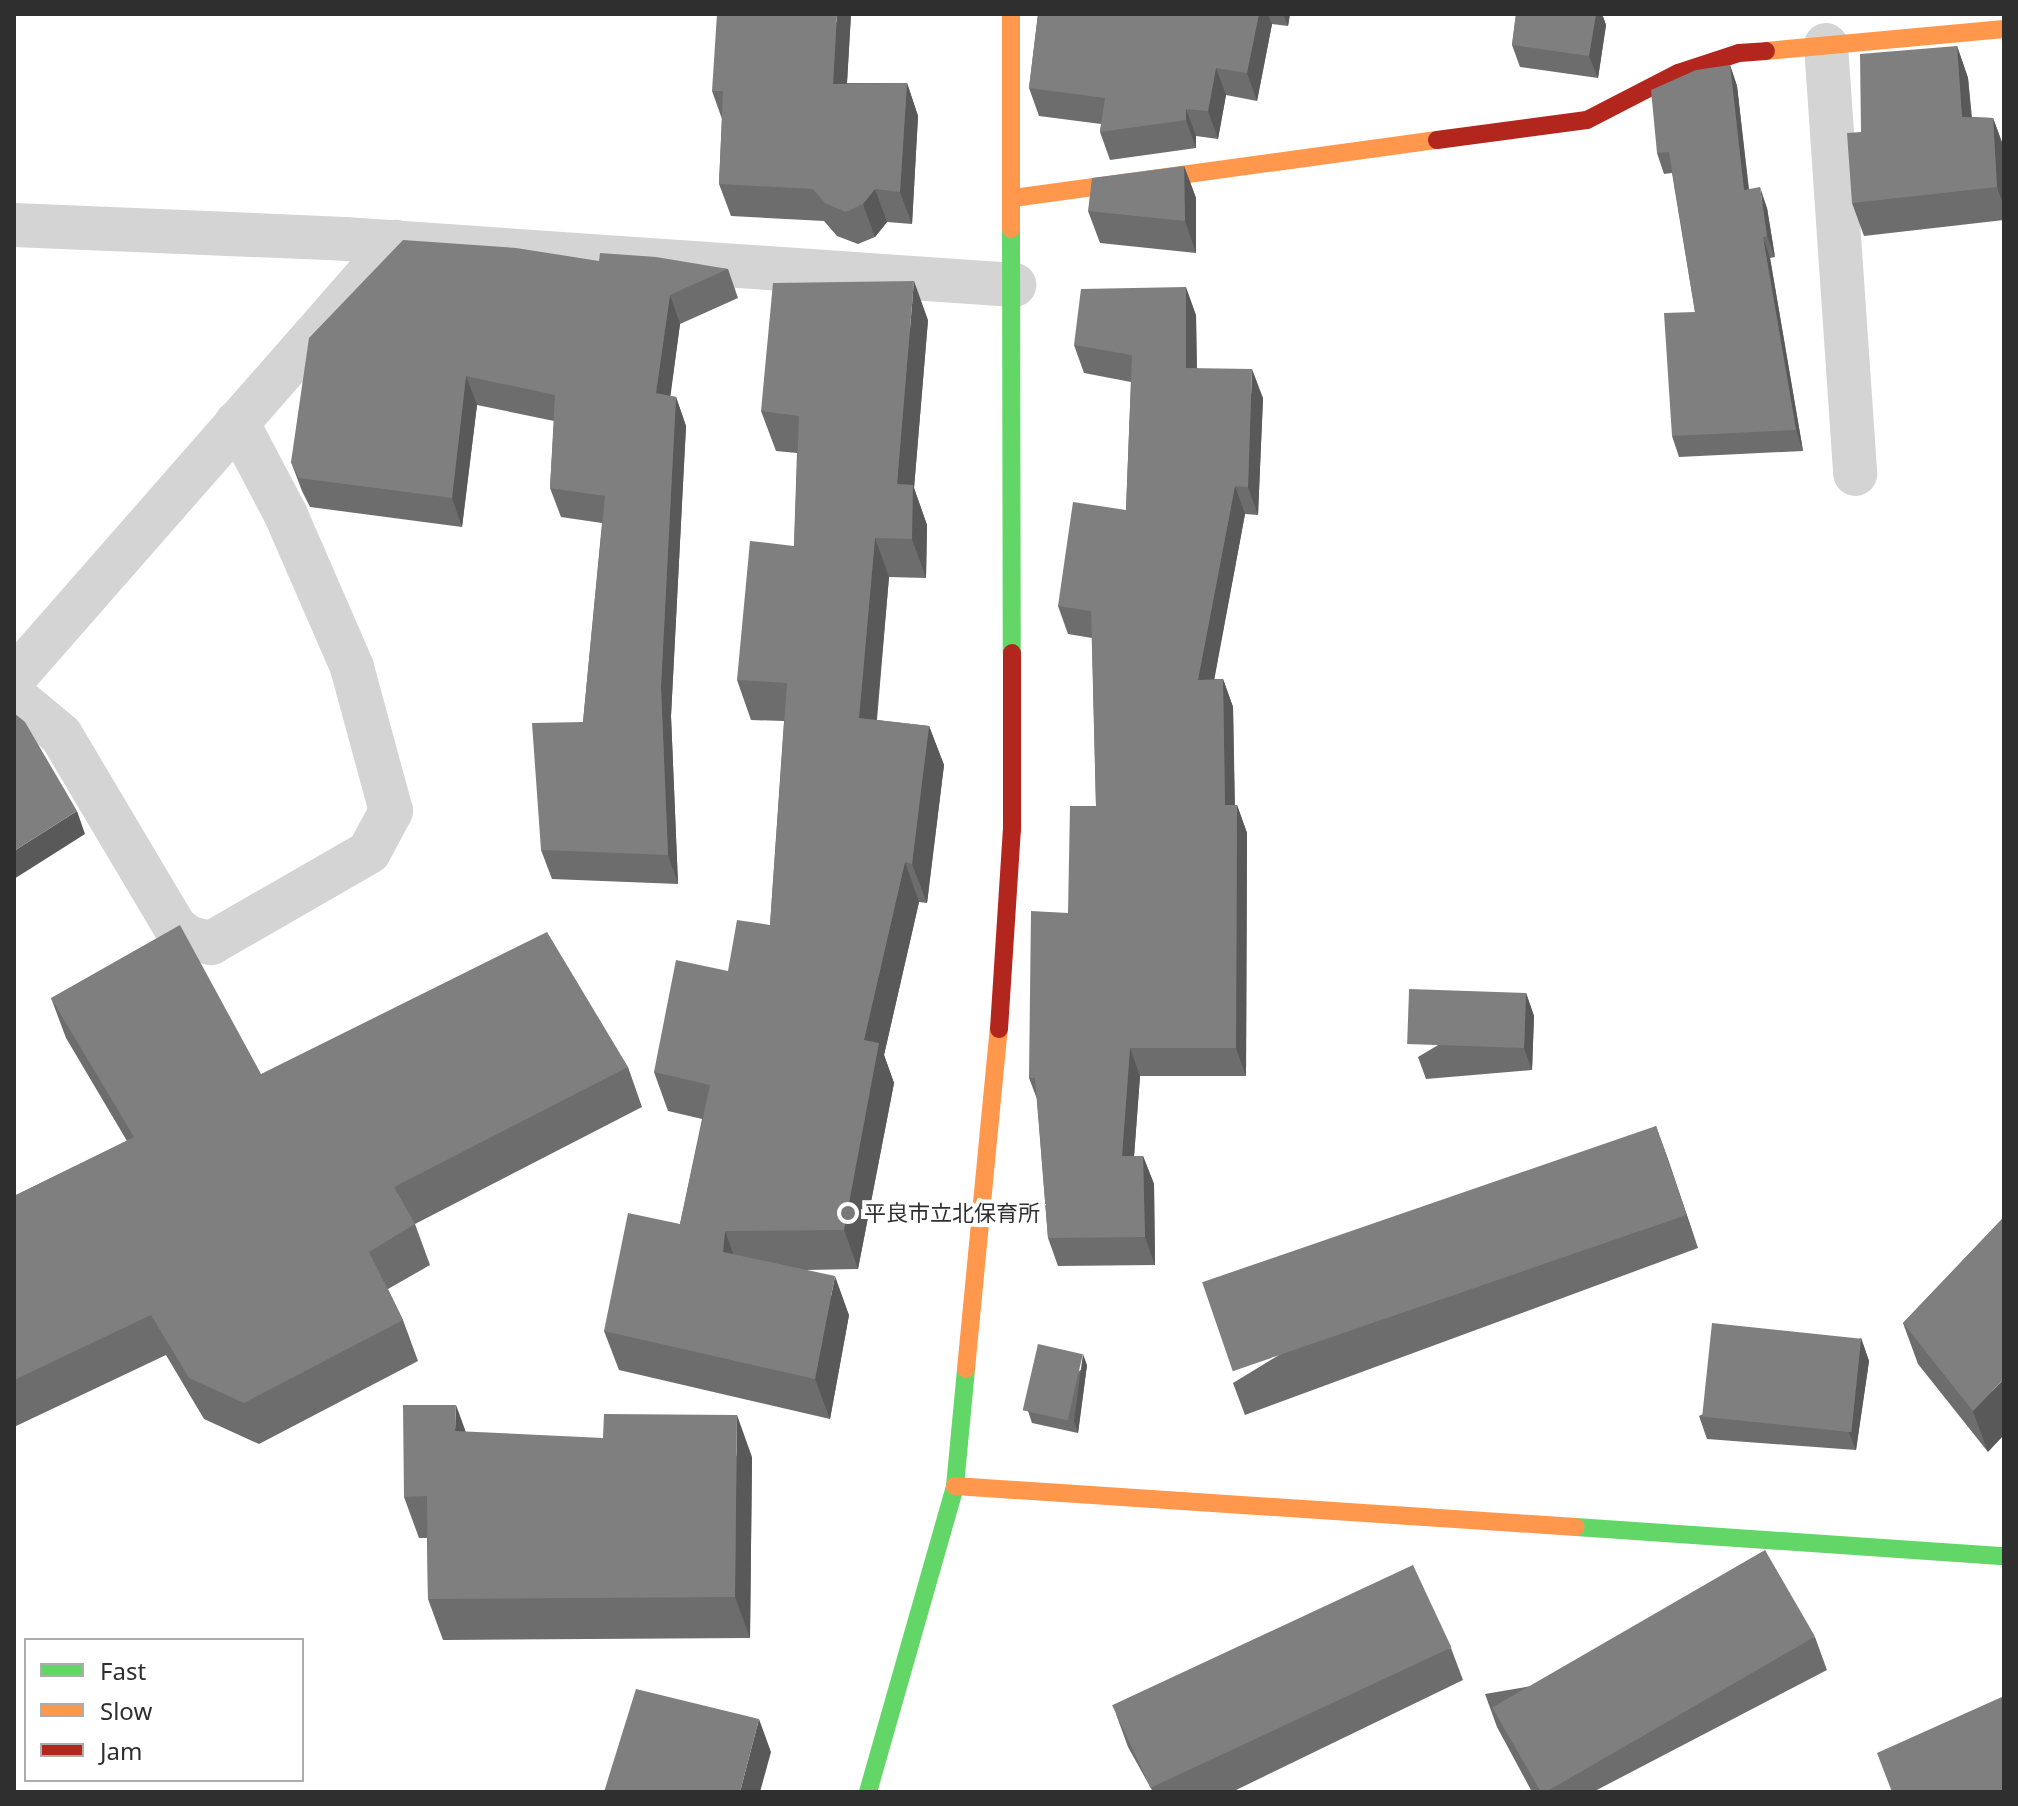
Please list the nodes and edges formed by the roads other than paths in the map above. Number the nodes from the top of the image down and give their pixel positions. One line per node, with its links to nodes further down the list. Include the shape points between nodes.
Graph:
1 (1011, 14): 4 (street)
2 (2004, 29): 3 (street)
3 (1826, 45): 4 (street, via 1739,53 1678,73 1587,120); 9 (street)
4 (1013, 198): 7 (street)
5 (14, 225): 6 (street)
6 (396, 242): 7 (street); 8 (street)
7 (1014, 285): 12 (street, via 1012,830 998,1045)
8 (237, 422): 10 (street); 11 (street, via 286,515 361,694 391,811 369,852 211,943 189,938 175,927 61,735)
9 (1855, 474)
10 (14, 678)
11 (14, 696)
12 (955, 1486): 13 (street); 14 (street)
13 (2004, 1556)
14 (868, 1792)

